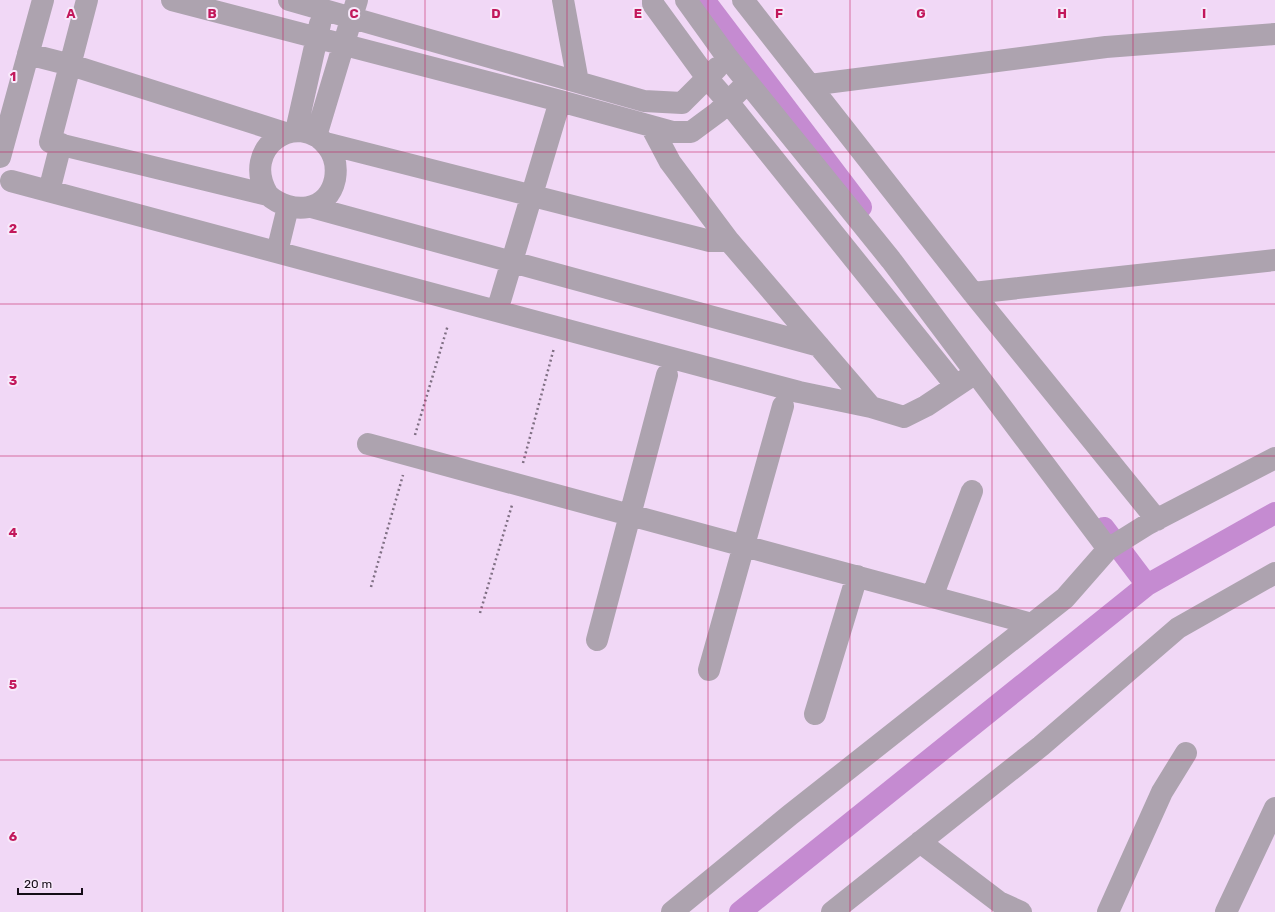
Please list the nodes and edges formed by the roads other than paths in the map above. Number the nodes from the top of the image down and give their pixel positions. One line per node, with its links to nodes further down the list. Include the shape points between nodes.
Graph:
1 (43, 0): 14 (street)
2 (87, 0): 16 (street)
3 (172, 0): 12 (street)
4 (289, 0): 9 (street)
5 (563, 0): 18 (street)
6 (653, 0): 17 (street, via 653,4)
7 (686, 0): 15 (street)
8 (743, 0): 20 (street)
9 (326, 5): 10 (street); 12 (street)
10 (354, 9): 13 (street); 18 (street)
11 (1275, 34): 20 (street, via 1106,47)
12 (316, 38): 13 (street); 24 (street)
13 (344, 45): 21 (street); 24 (street)
14 (28, 54): 16 (street); 26 (street)
15 (727, 57): 17 (street); 19 (street)
16 (70, 65): 24 (street); 25 (street, via 50,142)
17 (707, 78): 18 (street, via 682,103 644,101); 22 (street)
18 (578, 82)
19 (747, 83): 22 (street); 40 (street, via 890,260)
20 (810, 84): 37 (street)
21 (560, 101): 23 (street); 30 (street)
22 (728, 102): 23 (street, via 691,132 673,132); 42 (street)
23 (651, 126): 33 (street, via 670,162)
24 (305, 136): 29 (street, via 276,138 268,146 260,164 262,186); 30 (street); 32 (street, via 331,151 336,172 329,193)
25 (61, 144): 28 (street); 29 (street)
26 (0, 157)
27 (10, 181): 28 (street)
28 (49, 191): 34 (street)
29 (268, 195): 31 (street)
30 (531, 196): 33 (street, via 710,241); 36 (street)
31 (288, 207): 32 (street); 34 (street)
32 (311, 207): 36 (street)
33 (730, 241): 39 (street)
34 (277, 252): 38 (street)
35 (1275, 260): 37 (street)
36 (512, 262): 38 (street); 39 (street)
37 (973, 293): 49 (street)
38 (497, 311): 44 (street, via 798,392)
39 (819, 346): 44 (street)
40 (976, 373): 42 (street); 51 (street)
41 (667, 375): 48 (street)
42 (956, 386): 44 (street, via 904,417)
43 (783, 406): 50 (street)
44 (872, 406)
45 (368, 444): 48 (street)
46 (1275, 458): 49 (street)
47 (972, 491): 54 (street)
48 (630, 514): 50 (street); 56 (street)
49 (1152, 522): 51 (street)
50 (744, 546): 53 (street); 57 (street)
51 (1108, 549): 55 (street, via 1065,598)
52 (1275, 573): 61 (street, via 1178,628 1041,746)
53 (857, 576): 54 (street); 58 (street)
54 (932, 597): 55 (street)
55 (1032, 624): 63 (street, via 790,815)
56 (597, 640)
57 (709, 670)
58 (815, 714)
59 (1186, 753): 66 (street, via 1162,792)
60 (1275, 808): 67 (street)
61 (920, 842): 62 (street); 64 (street)
62 (996, 907): 65 (street)
63 (672, 912)
64 (832, 912)
65 (1021, 912)
66 (1108, 912)
67 (1226, 912)

